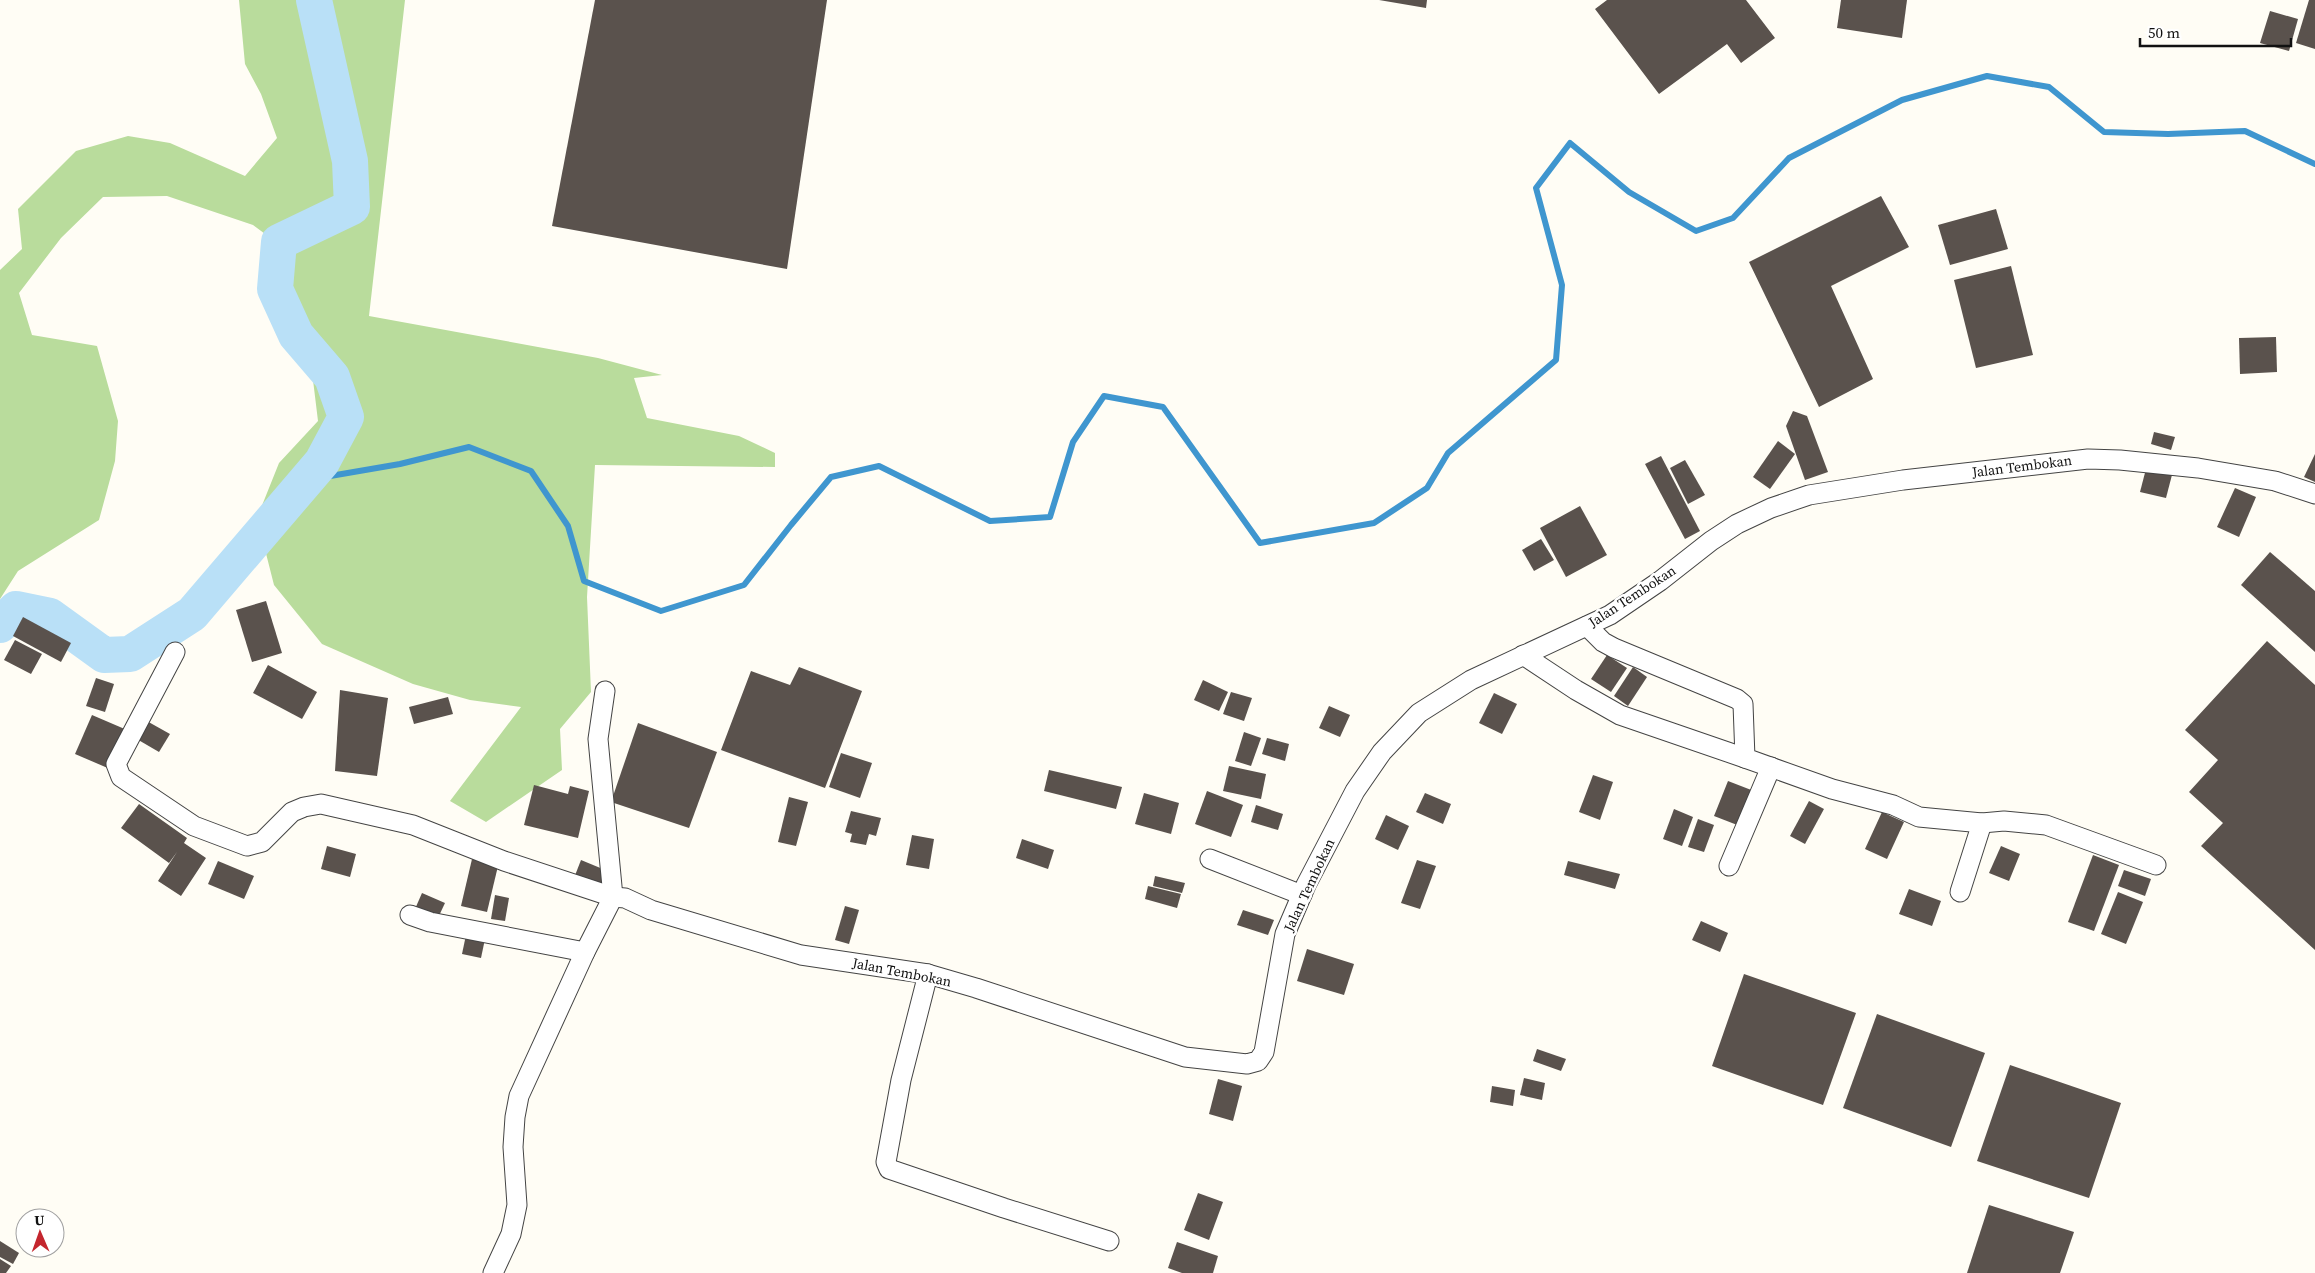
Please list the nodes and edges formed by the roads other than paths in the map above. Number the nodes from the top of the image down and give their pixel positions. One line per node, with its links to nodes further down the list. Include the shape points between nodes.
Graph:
1 (2315, 494): 2 (street, Jalan Tembokan, via 2275,481 2198,468 2088,459 1903,480 1810,495 1737,524 1610,614)
2 (1595, 634): 4 (street, Jalan Tembokan); 6 (street, via 1737,699 1743,704)
3 (175, 652): 14 (street, Jalan Tembokan, via 116,764 121,777 194,826 247,846 255,845 292,812 321,804 414,826 504,861)
4 (1523, 655): 6 (street, via 1620,715); 13 (street, Jalan Tembokan, via 1471,680 1418,713 1382,752 1355,791)
5 (604, 691): 14 (street, via 598,739)
6 (1745, 758): 7 (street)
7 (1771, 767): 8 (street, via 1832,789 1893,805 1919,817); 11 (street)
8 (1982, 823): 10 (street, via 2046,824); 12 (street)
9 (1210, 859): 13 (street)
10 (2156, 865)
11 (1729, 866)
12 (1960, 892)
13 (1302, 895): 17 (street, Jalan Tembokan, via 1285,934 1264,1052 1258,1061 1247,1064 1185,1057)
14 (613, 897): 16 (street); 17 (street, Jalan Tembokan, via 625,898 651,910 801,955)
15 (410, 915): 16 (street, via 430,922)
16 (585, 952): 19 (street, via 519,1096 513,1147 518,1205 512,1234)
17 (928, 974): 18 (street, via 901,1080 887,1154 889,1169)
18 (1109, 1241)
19 (494, 1273)

